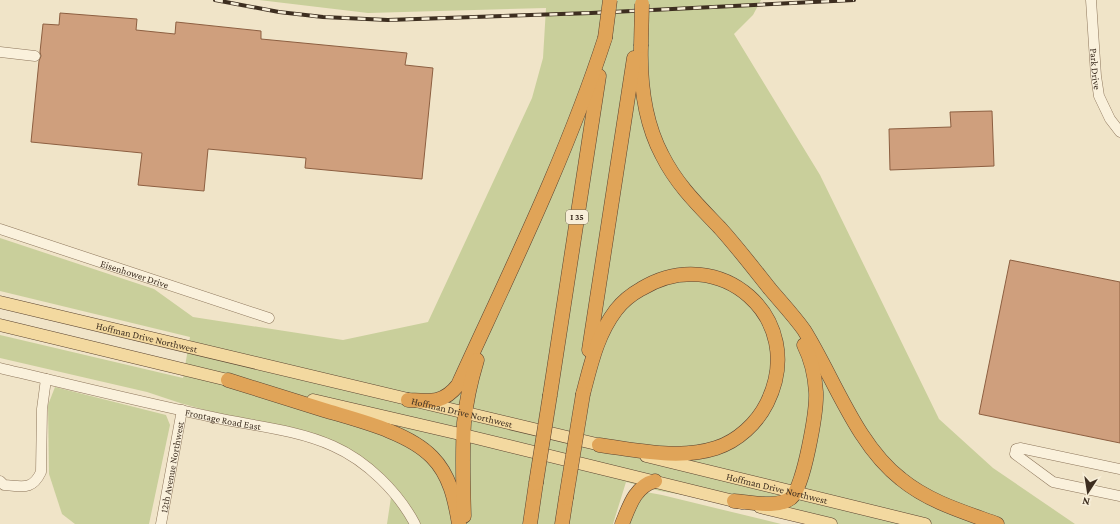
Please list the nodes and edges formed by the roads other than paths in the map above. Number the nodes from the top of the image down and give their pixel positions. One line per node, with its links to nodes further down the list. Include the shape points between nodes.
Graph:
1 (610, 0): 4 (highway, I 35, bridge)
2 (1091, 0): 8 (street, Park Drive, via 1098,90 1104,108)
3 (643, 2): 5 (highway, bridge)
4 (605, 38): 11 (highway, via 582,106); 34 (highway, I 35, bridge)
5 (638, 44): 10 (highway, via 642,90 651,129 662,156 684,189); 18 (highway)
6 (0, 52): 7 (street)
7 (35, 56)
8 (1120, 132)
9 (0, 229): 13 (street, Eisenhower Drive)
10 (774, 293): 27 (highway, via 805,347 816,391 814,420); 39 (highway, via 803,329 866,442 882,461 900,479 935,501)
11 (498, 299): 19 (highway, via 453,391 432,402); 21 (highway, via 477,360)
12 (0, 302): 19 (main road, Hoffman Drive Northwest)
13 (269, 318)
14 (0, 325): 17 (main road)
15 (0, 368): 16 (street, Frontage Road East)
16 (46, 379): 20 (street, Frontage Road East); 25 (street, via 42,409 41,472 37,481 27,486 4,485)
17 (228, 380): 22 (main road); 32 (highway, via 365,423 419,446 443,471 454,498)
18 (583, 394): 23 (highway, via 596,346 616,310 637,291 662,278 689,274 718,278 732,284 745,293 765,314 777,341 778,369 764,410 755,422 731,441 716,448 676,453); 35 (highway, bridge)
19 (408, 400): 21 (main road, Hoffman Drive Northwest)
20 (182, 410): 30 (street, 12th Avenue Northwest); 31 (street, Frontage Road East, via 302,435 333,446 350,455 379,478 399,499)
21 (465, 413): 22 (highway); 23 (main road, Hoffman Drive Northwest)
22 (464, 435): 26 (main road); 33 (highway)
23 (599, 445): 27 (main road, Hoffman Drive Northwest)
24 (1120, 469): 28 (street, via 1020,448 1016,449 1015,454 1053,482)
25 (0, 481)
26 (655, 481): 29 (main road); 36 (highway, via 640,489)
27 (796, 493): 29 (highway, via 776,504); 38 (main road, Hoffman Drive Northwest)
28 (1120, 496)
29 (734, 501): 37 (main road)
30 (160, 524)
31 (415, 524)
32 (459, 524)
33 (465, 524)
34 (530, 524)
35 (562, 524)
36 (622, 524)
37 (831, 524)
38 (925, 524)
39 (997, 524)

